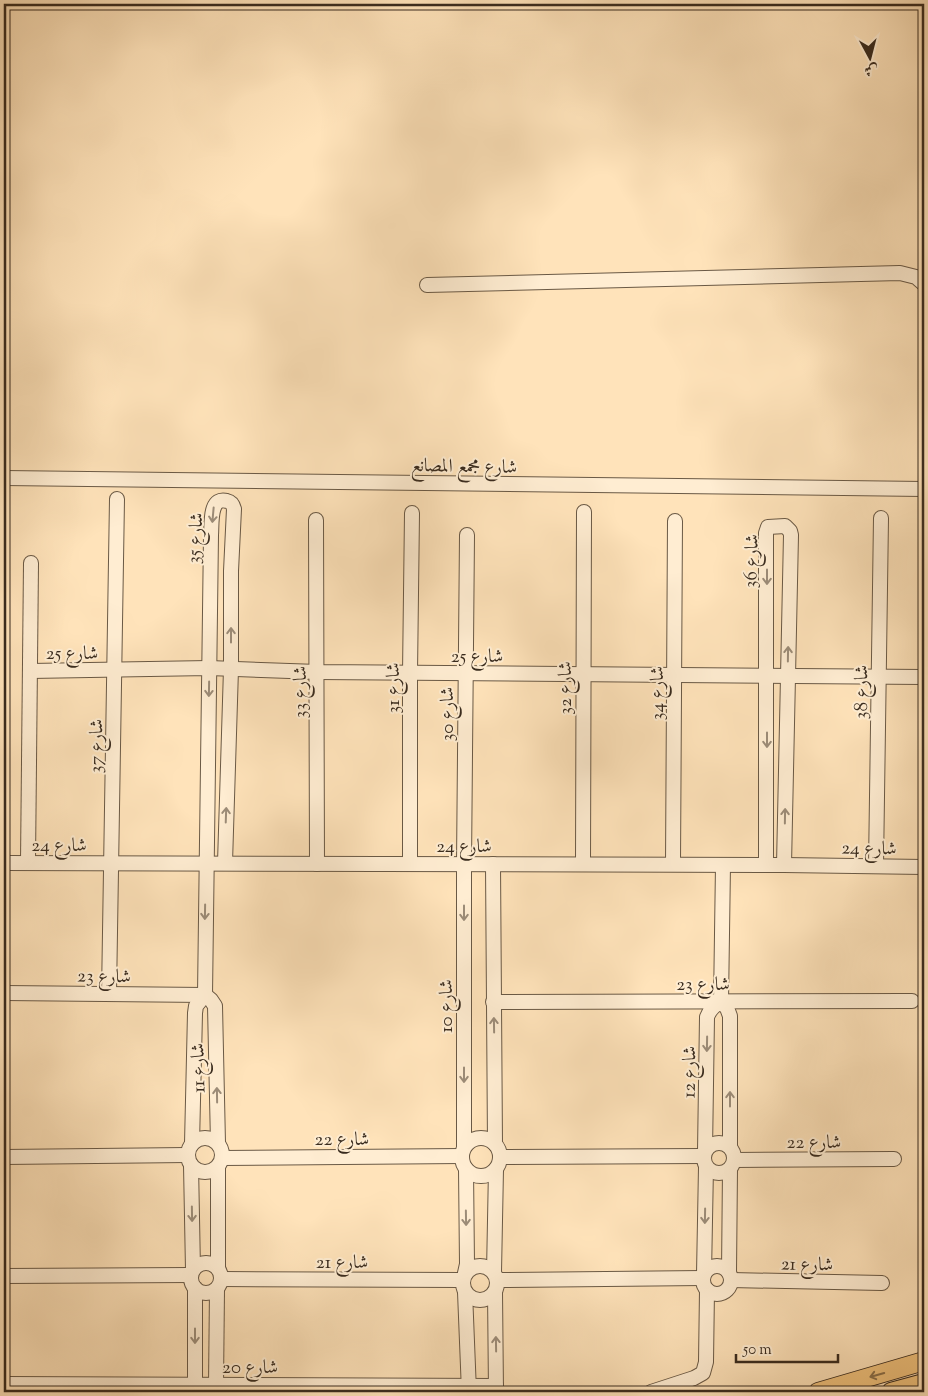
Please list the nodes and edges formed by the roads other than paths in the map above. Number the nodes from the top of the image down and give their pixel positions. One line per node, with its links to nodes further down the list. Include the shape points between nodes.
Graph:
1 (924, 284): 2 (street, via 916,277 900,273)
2 (427, 285)
3 (4, 478): 4 (street, شارع مجمع المصانع)
4 (924, 489)
5 (117, 499): 15 (street, شارع 37)
6 (584, 512): 20 (street, شارع 32)
7 (412, 513): 18 (street, شارع 31)
8 (881, 518): 24 (street, شارع 38)
9 (316, 520): 17 (street, شارع 33)
10 (675, 521): 21 (street, شارع 34)
11 (467, 535): 19 (street, شارع 30)
12 (31, 563): 16 (street)
13 (209, 668): 14 (street, شارع 25); 14 (street, شارع 35, one-way to 13, via 234,506 226,500 216,503 213,515); 15 (street, شارع 25); 29 (street, شارع 35, one-way to 29)
14 (231, 669): 17 (street, شارع 25); 30 (street, شارع 35, one-way to 14)
15 (114, 670): 16 (street, شارع 25); 28 (street, شارع 37)
16 (30, 671): 27 (street)
17 (318, 672): 18 (street, شارع 25); 31 (street, شارع 33)
18 (410, 673): 19 (street, شارع 25); 32 (street, شارع 31)
19 (466, 673): 20 (street, شارع 25); 33 (street, شارع 30)
20 (583, 674): 21 (street, شارع 25); 35 (street, شارع 32)
21 (675, 675): 22 (street, شارع 25); 36 (street, شارع 34)
22 (767, 676): 23 (street, شارع 25); 23 (street, شارع 36, one-way to 22, via 790,531 785,526 770,526 766,532); 38 (street, شارع 36, one-way to 38)
23 (787, 676): 24 (street, شارع 25); 39 (street, شارع 36, one-way to 23)
24 (879, 677): 25 (street, شارع 25); 40 (street, شارع 38)
25 (924, 677)
26 (4, 862): 27 (street, شارع 24)
27 (28, 862): 28 (street, شارع 24)
28 (112, 863): 29 (street, شارع 24); 43 (street, شارع 37)
29 (206, 863): 30 (street, شارع 24); 44 (street, شارع 11, one-way to 44)
30 (225, 863): 31 (street, شارع 24)
31 (317, 864): 32 (street, شارع 24)
32 (410, 864): 33 (street, شارع 24)
33 (464, 864): 34 (street, شارع 24); 52 (street, شارع 10, one-way to 52)
34 (493, 864): 35 (street, شارع 24); 45 (street)
35 (583, 864): 36 (street, شارع 24)
36 (673, 864): 37 (street, شارع 24)
37 (724, 865): 38 (street, شارع 24); 46 (street)
38 (766, 865): 39 (street, شارع 24)
39 (784, 865): 40 (street, شارع 24)
40 (876, 866): 41 (street, شارع 24)
41 (924, 867)
42 (4, 993): 43 (street, شارع 23)
43 (109, 994): 44 (street, شارع 23)
44 (205, 995): 48 (street, شارع 11, one-way to 44, via 215,1006); 49 (street, شارع 11, via 199,1000 196,1013)
45 (493, 1002): 46 (street, شارع 23); 51 (street, one-way to 45)
46 (722, 1002): 47 (street, شارع 23); 53 (street, شارع 12, one-way to 53, via 715,1005 707,1017); 54 (street, one-way to 46, via 731,1025)
47 (912, 1002)
48 (218, 1143): 49 (street, via 202,1138); 56 (street, via 222,1150)
49 (190, 1154): 50 (street); 56 (street, via 200,1172 206,1172); 59 (street, شارع 11, one-way to 59)
50 (4, 1157)
51 (497, 1157): 52 (street, via 490,1174 477,1176); 52 (street, via 490,1140 476,1138 469,1142); 53 (street); 61 (street)
52 (464, 1158): 56 (street, شارع 22); 63 (street, شارع 10, one-way to 63, via 467,1264)
53 (705, 1158): 54 (street, via 715,1173 725,1172); 54 (street, via 714,1143 725,1144); 62 (street, شارع 12, one-way to 62)
54 (731, 1159): 55 (street, شارع 22); 58 (street)
55 (894, 1159)
56 (220, 1162): 60 (street)
57 (4, 1276): 59 (street)
58 (730, 1277): 62 (street, via 716,1266 712,1267); 62 (street, via 730,1286 723,1293 712,1293); 64 (street, شارع 21)
59 (193, 1278): 60 (street, via 203,1293 213,1292); 60 (street, via 202,1263 213,1264); 68 (street, شارع 11, one-way to 68)
60 (219, 1278): 63 (street, شارع 21); 69 (street)
61 (496, 1281): 62 (street); 63 (street, via 489,1268 483,1265 476,1266); 63 (street, via 490,1297 484,1300 477,1300); 71 (street, one-way to 61)
62 (705, 1281): 72 (street, شارع 12, via 706,1368 694,1378)
63 (464, 1282): 70 (street, شارع 10)
64 (882, 1283)
65 (924, 1361): 73 (main road, one-way to 73)
66 (924, 1383): 74 (main road)
67 (4, 1384): 68 (street, شارع 20)
68 (195, 1385): 69 (street, شارع 20)
69 (216, 1385): 70 (street, شارع 20)
70 (469, 1389): 71 (street, شارع 20)
71 (496, 1389)
72 (651, 1392)
73 (818, 1392)
74 (891, 1392)

